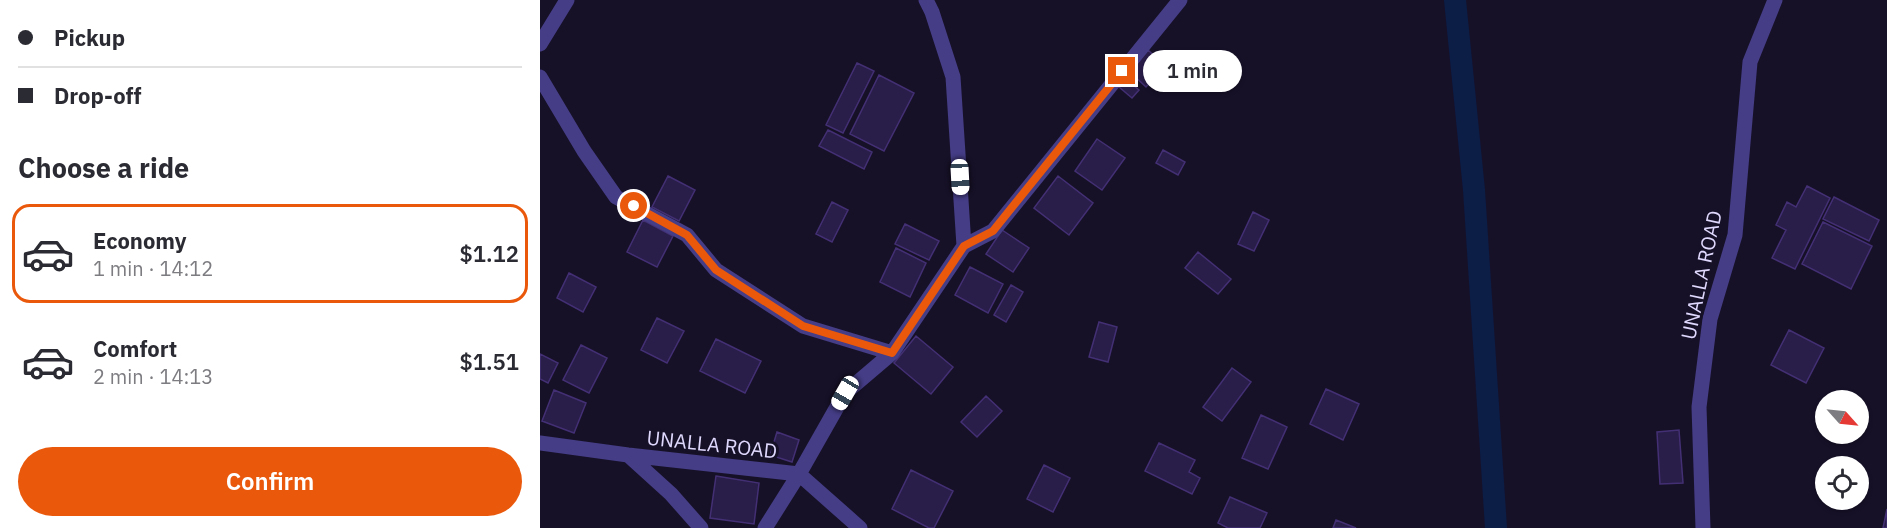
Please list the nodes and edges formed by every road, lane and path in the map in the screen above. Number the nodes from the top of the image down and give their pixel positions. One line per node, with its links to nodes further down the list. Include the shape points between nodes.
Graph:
1 (567, 0): 5 (street)
2 (926, 0): 7 (street, via 953,77)
3 (1180, 0): 7 (street, via 993,231)
4 (1775, 0): 15 (street, UNALLA ROAD, via 1750,62 1735,235 1710,320 1699,407)
5 (540, 44)
6 (540, 77): 8 (street, via 616,197 687,235 716,270 803,326)
7 (964, 246): 8 (street)
8 (892, 353): 11 (street, via 845,393)
9 (540, 443): 10 (street, UNALLA ROAD)
10 (628, 455): 11 (street, UNALLA ROAD); 12 (street)
11 (799, 474): 13 (street); 14 (street, UNALLA ROAD)
12 (701, 528)
13 (765, 528)
14 (860, 528)
15 (1703, 528)

